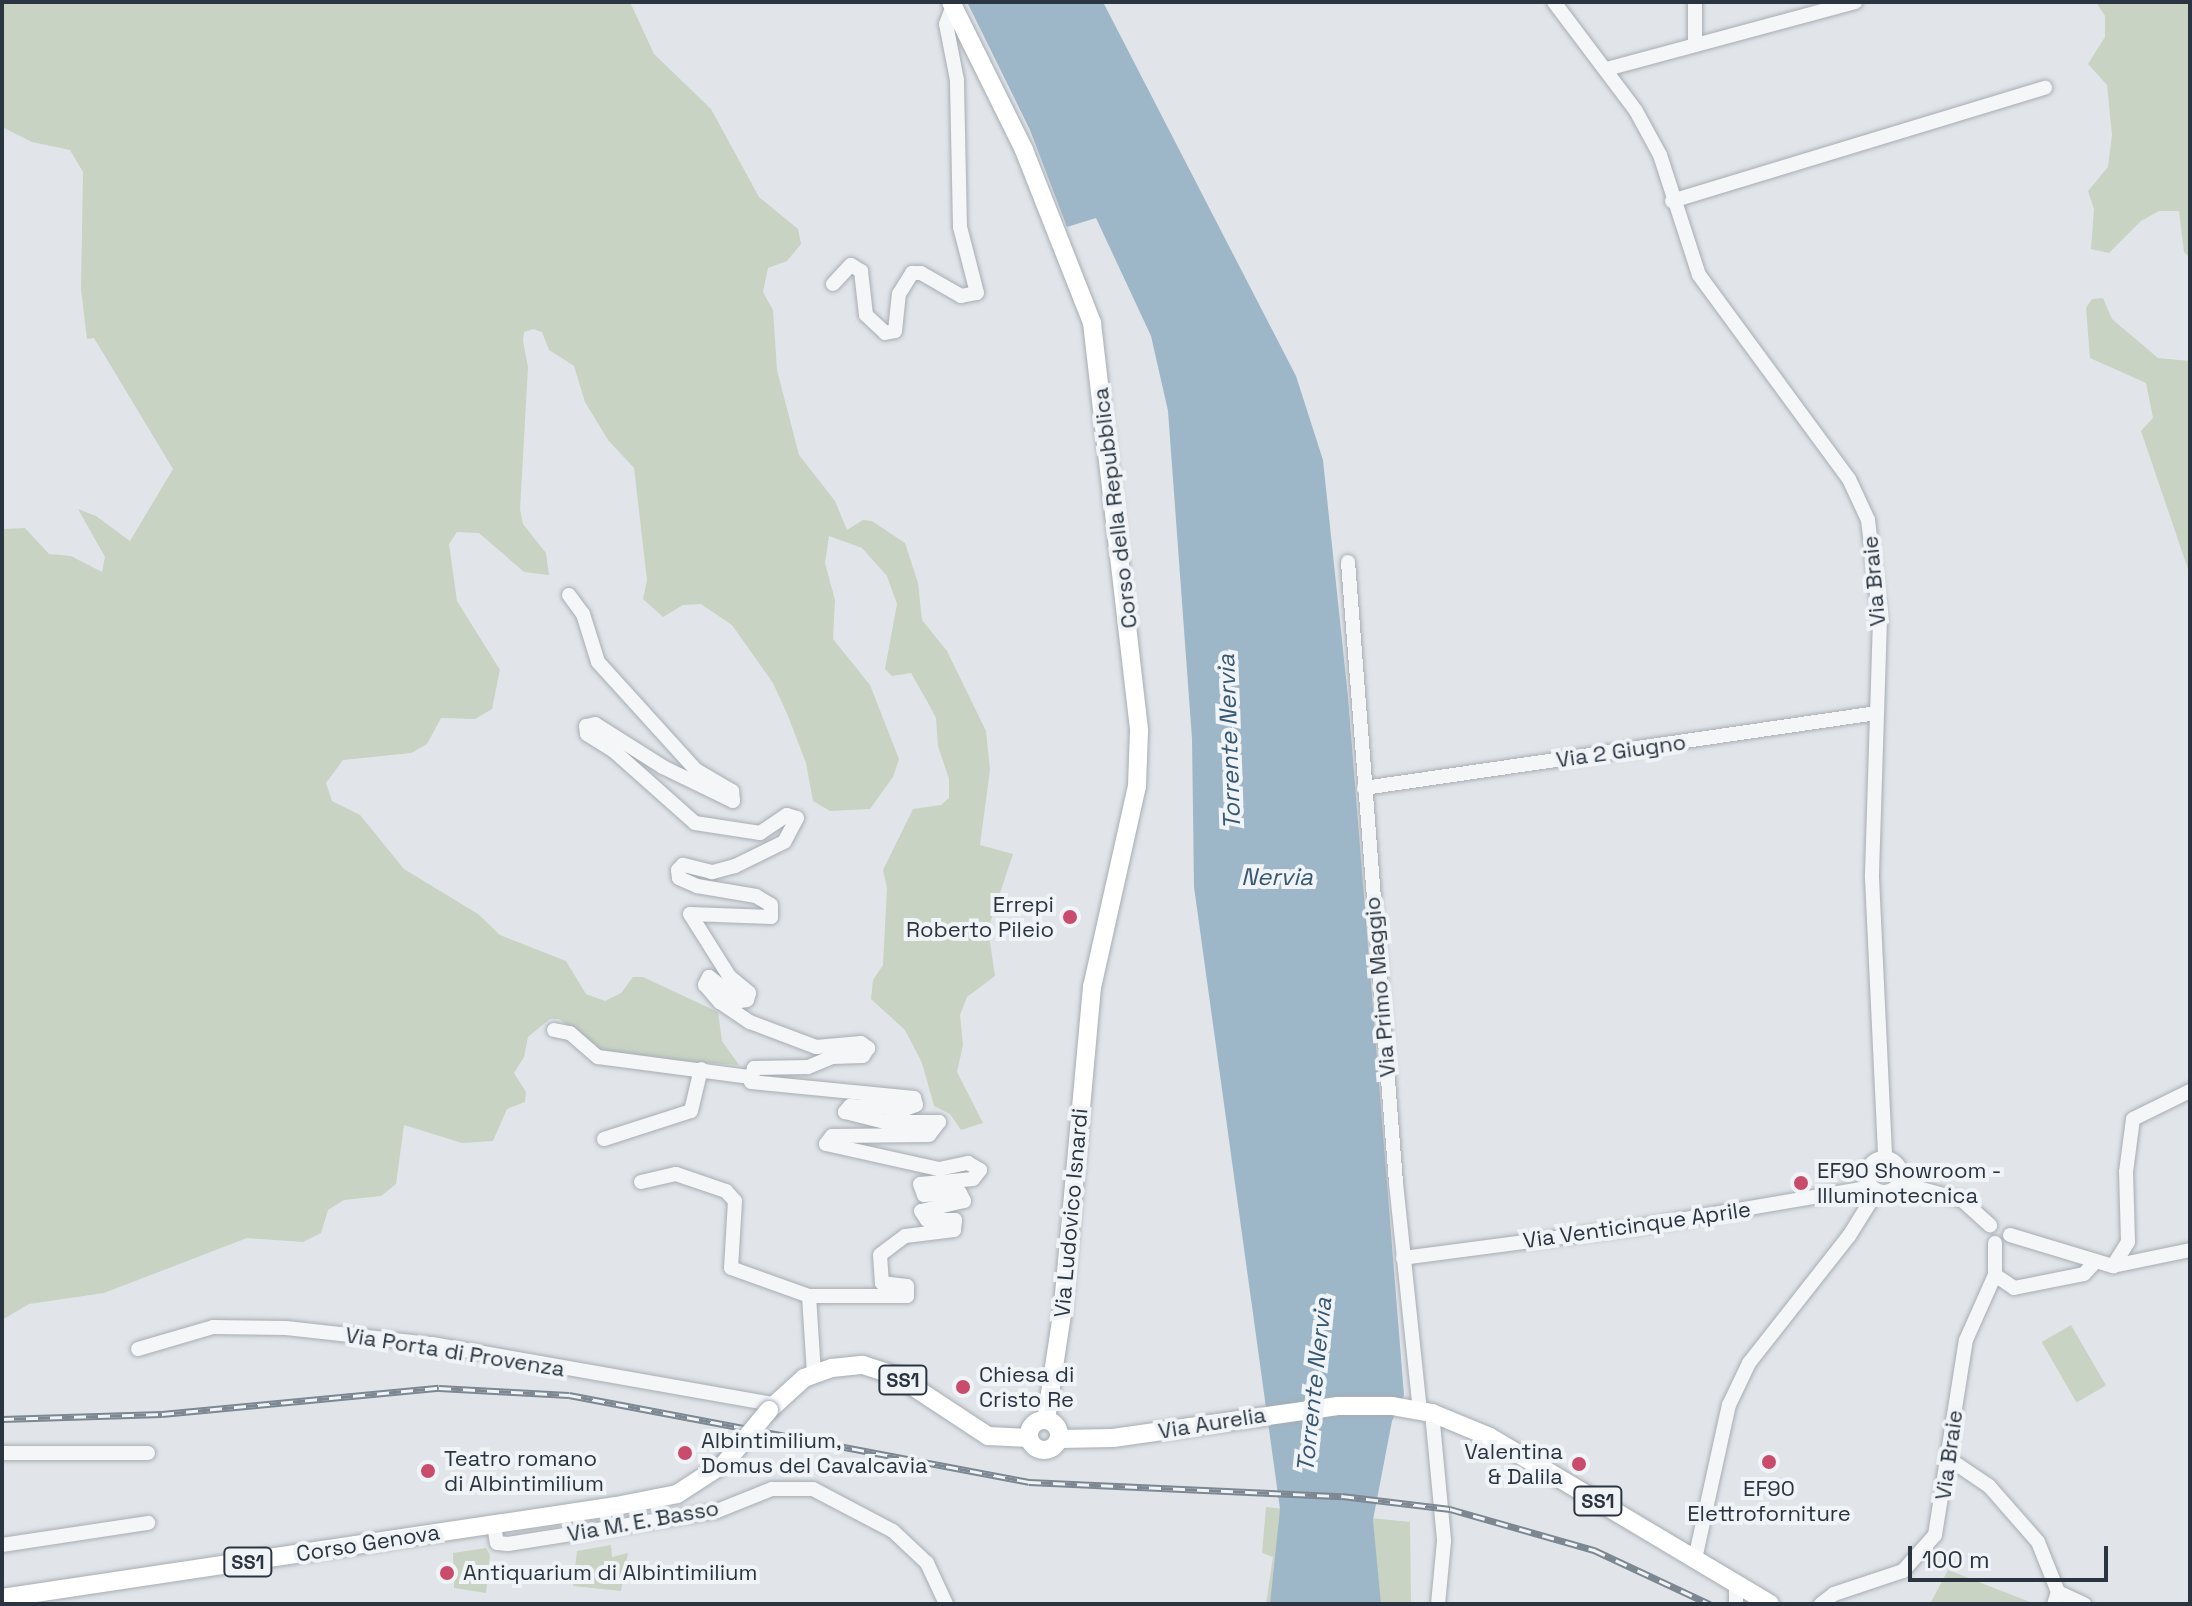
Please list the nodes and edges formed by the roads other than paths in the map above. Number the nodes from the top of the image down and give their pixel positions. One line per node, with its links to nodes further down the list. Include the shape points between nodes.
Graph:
1 (1554, 2): 6 (street, Via Braie)
2 (1695, 2): 5 (street)
3 (1855, 2): 5 (street)
4 (952, 4): 9 (street, via 946,24 957,80 960,227 977,293 961,296 912,273 899,294 895,331 885,333 866,315 861,271 851,265); 15 (main road, Corso della Repubblica, via 1024,150 1092,323 1110,448 1139,731 1137,786 1099,938)
5 (1695, 45): 6 (street)
6 (1607, 69): 8 (street, Via Braie, via 1660,155)
7 (2045, 88): 8 (street)
8 (1672, 201): 12 (street, Via Braie, via 1699,275 1849,479 1868,520 1880,619)
9 (833, 284)
10 (1348, 562): 13 (street, Via Primo Maggio)
11 (569, 595): 17 (street, via 583,614 598,662 696,770 732,791 733,801 663,767 595,724 586,726 588,736 614,751 695,823 760,833 787,815 797,818 784,842 735,866 712,872 683,865 678,870 679,878 697,886 756,896 773,910 769,919 756,920 690,914 729,976 749,997 740,1001 714,976 705,985 750,1022 816,1047 861,1043 868,1050 863,1056 832,1057 787,1071 756,1067)
12 (1877, 713): 13 (street, Via 2 Giugno); 20 (street, Via Braie, via 1872,878)
13 (1364, 788): 28 (street, Via Primo Maggio)
14 (554, 1030): 16 (street, via 570,1033 598,1057)
15 (1086, 1039): 37 (main road, Via Ludovico Isnardi)
16 (701, 1069): 17 (street); 19 (street, via 691,1111)
17 (749, 1077): 32 (street, via 756,1084 914,1098 916,1105 905,1109 850,1106 845,1112 899,1123 939,1122 929,1135 832,1136 826,1144 939,1169 968,1163 980,1170 973,1179 920,1184 924,1195 960,1193 964,1201 921,1211 927,1220 955,1220 954,1230 905,1236 880,1255 882,1283 907,1286 907,1296)
18 (2190, 1091): 30 (street, via 2133,1119 2126,1172 2128,1242)
19 (604, 1139)
20 (1885, 1158): 22 (street, via 1899,1166); 23 (street, via 1868,1168)
21 (641, 1182): 32 (street, via 676,1174 726,1191 735,1201 731,1268)
22 (1900, 1183): 23 (street, via 1886,1193); 24 (street, via 1962,1200)
23 (1874, 1189): 28 (street, Via Venticinque Aprile); 45 (street, via 1849,1236 1749,1363 1729,1405)
24 (1990, 1225): 25 (street, via 2002,1222); 26 (street, Via Braie, via 1989,1238)
25 (2010, 1235): 26 (street); 29 (street)
26 (1995, 1243): 31 (street, Via Braie)
27 (2190, 1250): 30 (street)
28 (1403, 1258): 36 (street, Via Primo Maggio)
29 (2095, 1262): 30 (street); 31 (street, via 2084,1274 2014,1288)
30 (2113, 1266)
31 (1995, 1275): 41 (street, Via Braie, via 1966,1340)
32 (809, 1296): 34 (street)
33 (138, 1349): 35 (street, Via Porta di Provenza, via 213,1327 271,1326 432,1344)
34 (814, 1373): 35 (main road, SS1); 38 (main road, SS1, via 848,1365 880,1369 988,1436 1002,1441)
35 (771, 1407): 43 (main road, Corso Genova / SS1, bridge, via 725,1463 677,1494)
36 (1422, 1411): 37 (main road, Via Aurelia / SS1, via 1351,1405 1113,1438); 45 (main road, SS1, via 1490,1437); 50 (street, Via Primo Maggio, via 1444,1541)
37 (1053, 1428): 38 (main road, via 1033,1425); 38 (main road, SS1, via 1044,1450)
38 (1029, 1438)
39 (2, 1453): 40 (street)
40 (148, 1453)
41 (1949, 1459): 48 (street, via 1989,1486 2022,1522 2050,1564); 53 (street, Via Braie, via 1937,1528 1920,1556 1903,1571)
42 (148, 1523): 44 (street)
43 (494, 1525): 47 (main road, Corso Genova / SS1); 49 (street, Via M. E. Basso, via 497,1543 508,1544 717,1511 761,1492 803,1487 893,1531 927,1563)
44 (2, 1545)
45 (1695, 1559): 46 (main road, SS1)
46 (1736, 1583): 51 (street); 52 (main road, SS1)
47 (2, 1598)
48 (2056, 1598): 54 (street)
49 (946, 1604)
50 (1438, 1604)
51 (1736, 1604)
52 (1770, 1604)
53 (1821, 1604)
54 (2084, 1604)

